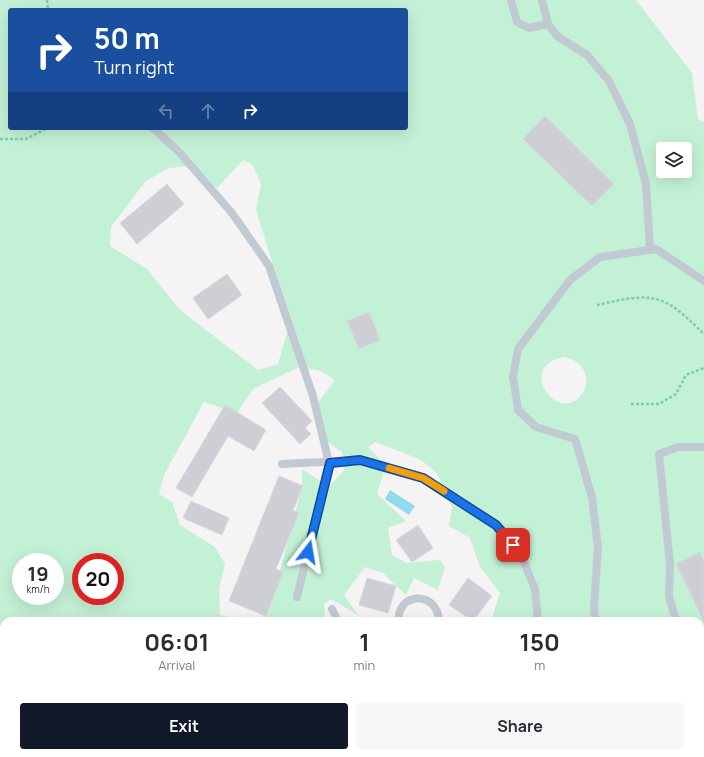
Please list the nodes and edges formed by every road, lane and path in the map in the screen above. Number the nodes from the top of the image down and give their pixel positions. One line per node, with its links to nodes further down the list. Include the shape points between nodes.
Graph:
1 (511, 0): 3 (lane, via 517,22 529,28)
2 (542, 0): 3 (lane)
3 (548, 24): 7 (lane, via 557,36 587,55 609,81 630,124 646,184)
4 (43, 130): 6 (path, via 26,139)
5 (155, 130): 14 (lane, via 179,152 232,213 269,266 313,396)
6 (0, 139)
7 (650, 250): 8 (lane, via 656,249 668,256); 22 (lane, via 600,257 570,280 518,349 513,377 518,410 536,427 575,439 592,496 598,548)
8 (704, 282)
9 (597, 305): 10 (path, via 640,298 662,301)
10 (704, 334)
11 (704, 368): 12 (path, via 686,375 676,394 659,404)
12 (631, 404)
13 (704, 447): 23 (lane, via 678,446 659,454 670,565 669,596)
14 (330, 463): 15 (lane); 16 (lane); 21 (lane, via 360,460 423,478 496,525 521,555 535,589)
15 (282, 464)
16 (297, 597)
17 (332, 610): 18 (lane)
18 (336, 617)
19 (399, 617): 20 (lane, via 403,605 411,599 422,598 431,602 438,610)
20 (439, 617)
21 (538, 617)
22 (595, 617)
23 (675, 617)

